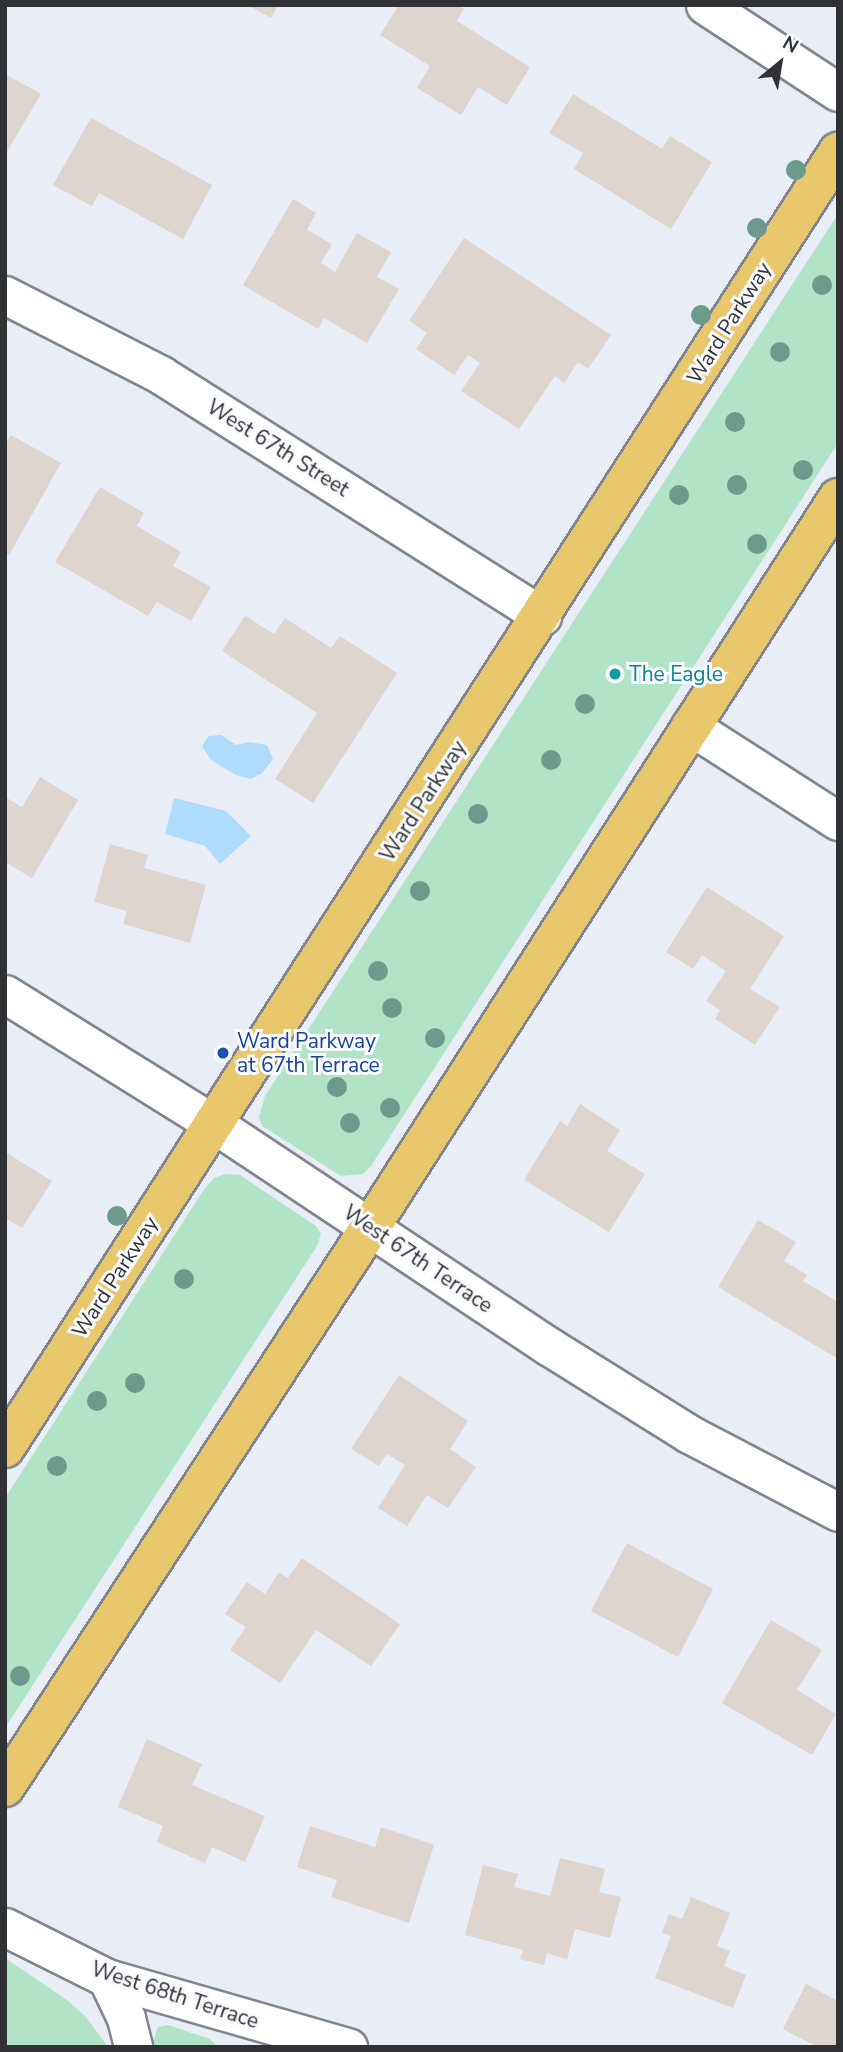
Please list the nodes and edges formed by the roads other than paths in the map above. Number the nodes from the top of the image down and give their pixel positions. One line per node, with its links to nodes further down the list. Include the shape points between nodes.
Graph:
1 (705, 5): 2 (street)
2 (838, 92)
3 (838, 152): 6 (main road, Ward Parkway)
4 (5, 295): 6 (street, West 67th Street, via 161,374)
5 (838, 499): 7 (main road)
6 (542, 616): 10 (main road, Ward Parkway)
7 (690, 726): 8 (street); 11 (main road)
8 (838, 821)
9 (5, 994): 10 (street, West 67th Terrace)
10 (214, 1124): 11 (street, West 67th Terrace); 12 (main road, Ward Parkway)
11 (371, 1226): 13 (street, West 67th Terrace, via 689,1434); 14 (main road)
12 (5, 1448)
13 (838, 1512)
14 (5, 1787)
15 (5, 1927): 16 (street, West 68th Terrace)
16 (107, 1978): 17 (street, West 68th Terrace); 18 (street, via 126,2018)
17 (299, 2042): 19 (street, West 68th Terrace)
18 (133, 2047)
19 (348, 2047)

